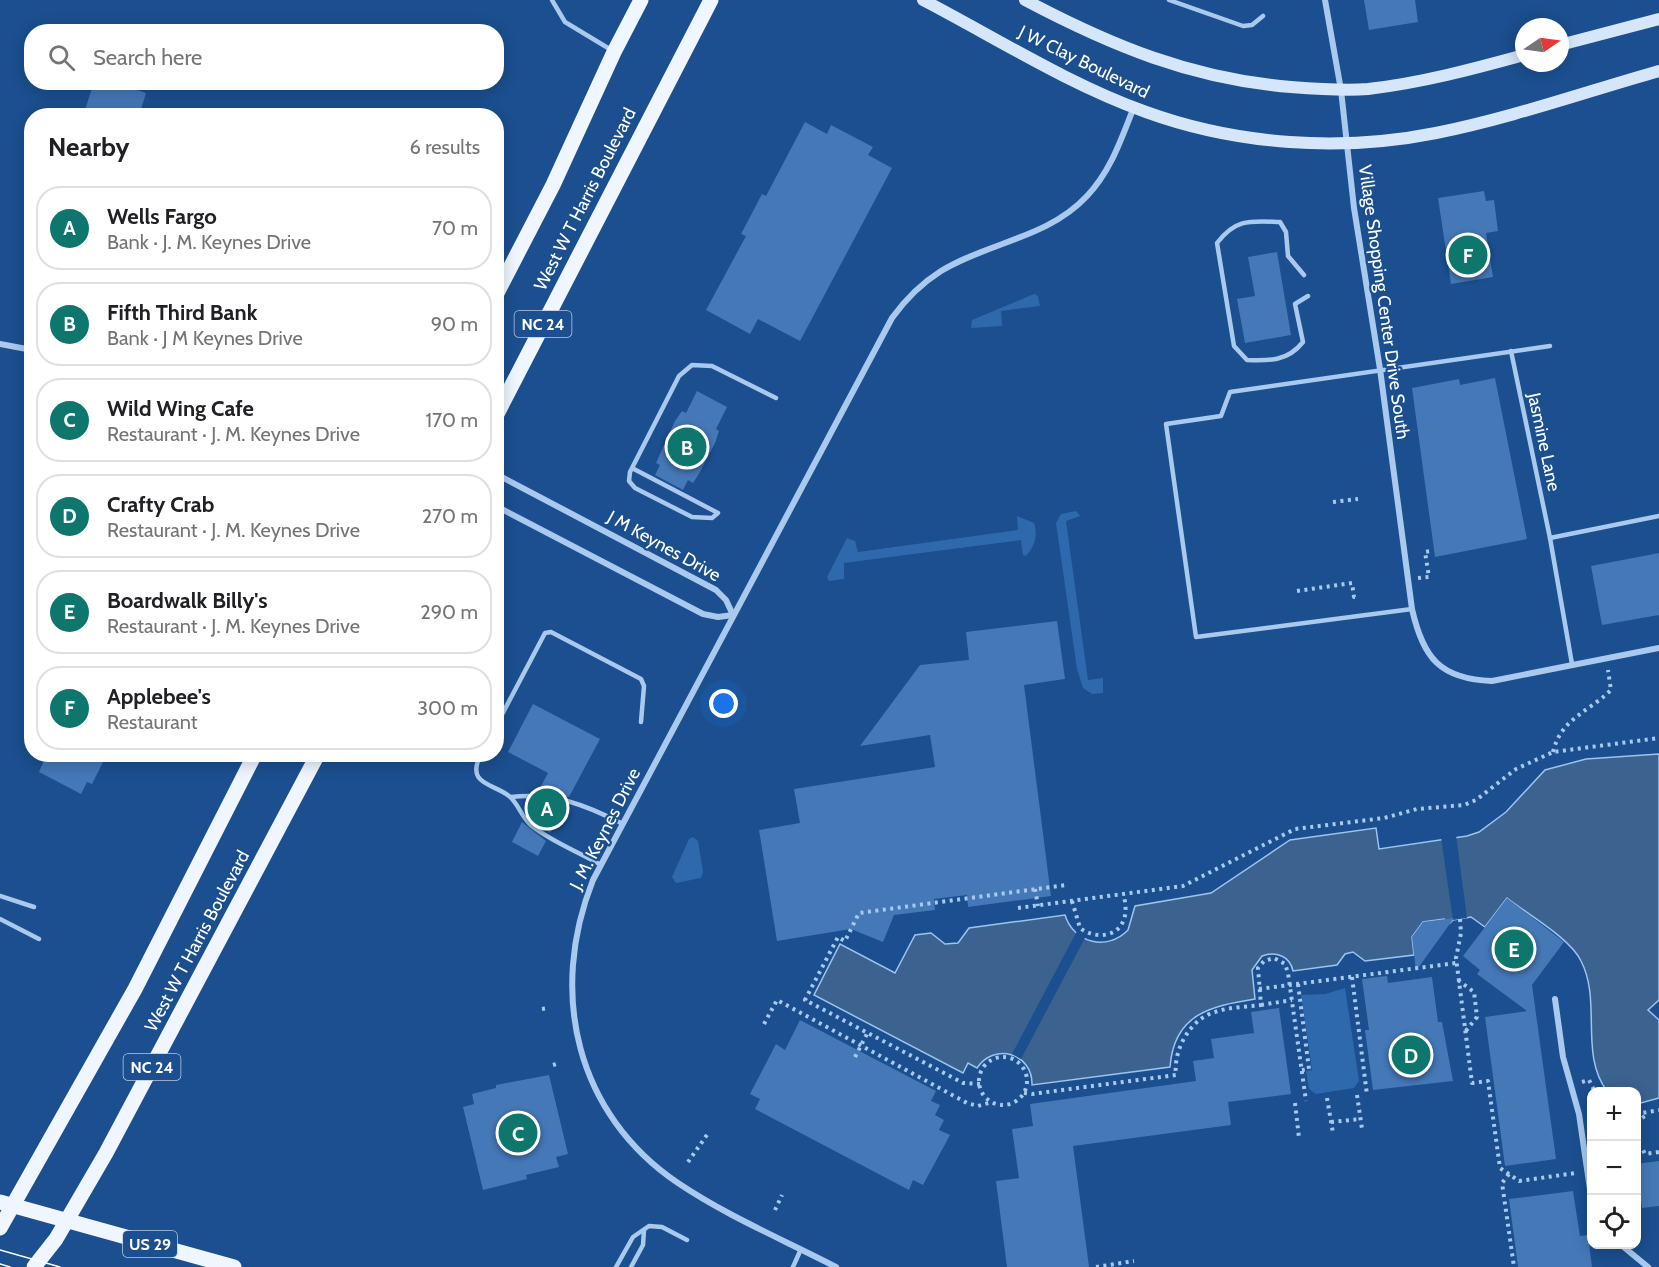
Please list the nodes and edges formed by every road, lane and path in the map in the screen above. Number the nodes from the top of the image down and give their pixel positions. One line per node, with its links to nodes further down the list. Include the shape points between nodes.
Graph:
1 (552, 0): 11 (lane, via 566,22)
2 (641, 0): 11 (main road, West W T Harris Boulevard / NC 24)
3 (711, 0): 26 (main road, West W T Harris Boulevard / NC 24)
4 (923, 0): 15 (street, J W Clay Boulevard)
5 (1025, 0): 14 (street, J W Clay Boulevard, via 1103,40 1180,68 1258,84)
6 (1169, 0): 8 (lane, via 1243,26 1252,25)
7 (1325, 0): 14 (street, Village Shopping Center Drive South)
8 (1263, 16)
9 (1659, 19): 10 (street)
10 (1569, 43)
11 (614, 52): 18 (main road, West W T Harris Boulevard / NC 24)
12 (1515, 57): 14 (street, J W Clay Boulevard, via 1435,78)
13 (1659, 71): 16 (street, J W Clay Boulevard, via 1435,133)
14 (1341, 90): 16 (street, Village Shopping Center Drive South)
15 (1134, 108): 16 (street, J W Clay Boulevard, via 1231,135 1292,142); 39 (street, J. M. Keynes Drive, via 1108,167 1095,188 1072,210 1044,228 943,270 898,310)
16 (1346, 141): 24 (street, Village Shopping Center Drive South)
17 (1304, 274): 19 (lane, via 1288,256 1286,232 1280,222 1249,221 1228,228 1217,243 1234,346 1246,360 1266,361 1294,353 1304,342 1295,304)
18 (504, 280)
19 (1308, 296)
20 (0, 344): 22 (street)
21 (1550, 346): 23 (lane)
22 (24, 348)
23 (1511, 351): 24 (lane); 33 (lane, Jasmine Lane)
24 (1380, 369): 35 (street, Village Shopping Center Drive South); 38 (lane, via 1230,392 1221,416 1167,424 1168,436 1196,637)
25 (776, 398): 27 (lane, via 712,366 692,365 679,376)
26 (504, 401)
27 (632, 468): 27 (lane, via 628,478 635,488 692,518 710,519 718,513)
28 (504, 478): 39 (street, J M Keynes Drive, via 716,590)
29 (1358, 499): 30 (path)
30 (1334, 502)
31 (504, 510): 39 (street, via 703,614)
32 (1659, 516): 33 (lane)
33 (1550, 538): 41 (lane, Jasmine Lane)
34 (1431, 551): 35 (path, via 1425,552 1429,577)
35 (1408, 580): 38 (street, Village Shopping Center Drive South)
36 (1297, 591): 37 (path, via 1352,583 1354,597)
37 (1358, 596)
38 (1412, 609): 41 (street, Village Shopping Center Drive South, via 1428,654 1445,671 1466,680 1492,681)
39 (733, 615): 51 (street, J. M. Keynes Drive)
40 (1659, 648): 41 (street, Village Shopping Center Drive South)
41 (1572, 664)
42 (1608, 670): 46 (path, via 1611,690 1569,721 1560,731)
43 (504, 711): 44 (lane, via 545,633 550,632 641,679)
44 (641, 722)
45 (1659, 738): 46 (path)
46 (1553, 752): 55 (path, via 1516,769 1470,803 1305,826 1191,883)
47 (251, 762): 110 (main road, West W T Harris Boulevard / NC 24, via 135,989)
48 (314, 762): 112 (main road, West W T Harris Boulevard / NC 24)
49 (478, 762): 50 (lane, via 482,782)
50 (511, 797): 51 (lane, via 559,798); 52 (lane, via 533,827)
51 (623, 824): 52 (street, J. M. Keynes Drive)
52 (601, 865): 116 (street, J. M. Keynes Drive, via 582,911 571,974 577,1038 599,1095 633,1146 662,1171 693,1192)
53 (1066, 885): 54 (path)
54 (1035, 889): 58 (path); 76 (path, via 859,913 845,941 838,937 805,999)
55 (1124, 895): 57 (path); 57 (path, via 1123,921 1107,935 1080,928)
56 (0, 896): 59 (lane)
57 (1072, 901): 58 (path)
58 (1038, 906): 60 (path)
59 (34, 907)
60 (1018, 908)
61 (0, 919): 63 (lane)
62 (1460, 919): 64 (path)
63 (39, 939)
64 (1456, 963): 65 (path); 66 (path)
65 (1352, 977): 67 (path); 88 (path)
66 (1458, 980): 77 (path); 77 (path, via 1474,992 1477,1017)
67 (1298, 984): 68 (path); 82 (path, via 1309,1069)
68 (1290, 985): 69 (path); 69 (path, via 1285,964 1270,958 1258,968); 71 (path)
69 (1258, 989): 72 (path)
70 (1555, 999): 109 (street, via 1563,1057 1578,1107)
71 (1292, 1000): 72 (path); 82 (path)
72 (1261, 1005): 86 (path, via 1216,1011 1203,1018 1190,1030 1180,1048 1176,1075)
73 (549, 1008): 74 (path)
74 (542, 1010)
75 (764, 1024): 78 (path, via 777,1000)
76 (868, 1032): 78 (path); 84 (path, via 963,1083)
77 (1465, 1033): 107 (path, via 1472,1083 1488,1080 1500,1168)
78 (861, 1046): 79 (path); 91 (path, via 967,1103 978,1106)
79 (855, 1057)
80 (560, 1063): 81 (path)
81 (553, 1065)
82 (1302, 1070): 90 (path)
83 (1580, 1082): 85 (path, via 1589,1080)
84 (980, 1084): 86 (path, via 981,1072 991,1061 1015,1058 1026,1076); 91 (path)
85 (1592, 1087)
86 (1024, 1093): 91 (path, via 1010,1104)
87 (1357, 1095): 97 (path)
88 (1367, 1095)
89 (1328, 1098): 98 (path)
90 (1306, 1101)
91 (992, 1102)
92 (1295, 1103): 102 (path)
93 (1659, 1110): 94 (path)
94 (1648, 1113): 95 (path); 96 (path)
95 (1641, 1114)
96 (1641, 1118)
97 (1360, 1119): 98 (path); 99 (path)
98 (1331, 1122): 101 (path)
99 (1362, 1129)
100 (709, 1132): 105 (path)
101 (1333, 1133)
102 (1299, 1138)
103 (1641, 1150): 104 (path, via 1645,1154)
104 (1659, 1152)
105 (688, 1162)
106 (1576, 1173): 107 (path, via 1519,1181)
107 (1509, 1174): 126 (path, via 1502,1183)
108 (782, 1195): 111 (path)
109 (1591, 1195)
110 (7, 1203): 112 (main road, US 29); 113 (main road, NC 24)
111 (775, 1210)
112 (67, 1221): 120 (main road, West W T Harris Boulevard / NC 24); 121 (main road, US 29)
113 (0, 1228)
114 (644, 1230): 115 (lane, via 656,1226); 122 (lane, via 633,1237); 123 (lane, via 642,1245)
115 (687, 1240)
116 (801, 1249): 124 (lane); 125 (street, J. M. Keynes Drive)
117 (1625, 1249): 127 (street)
118 (1134, 1261): 119 (path)
119 (1096, 1266)
120 (33, 1267)
121 (234, 1267)
122 (616, 1267)
123 (631, 1267)
124 (793, 1267)
125 (836, 1267)
126 (1514, 1267)
127 (1648, 1267)

